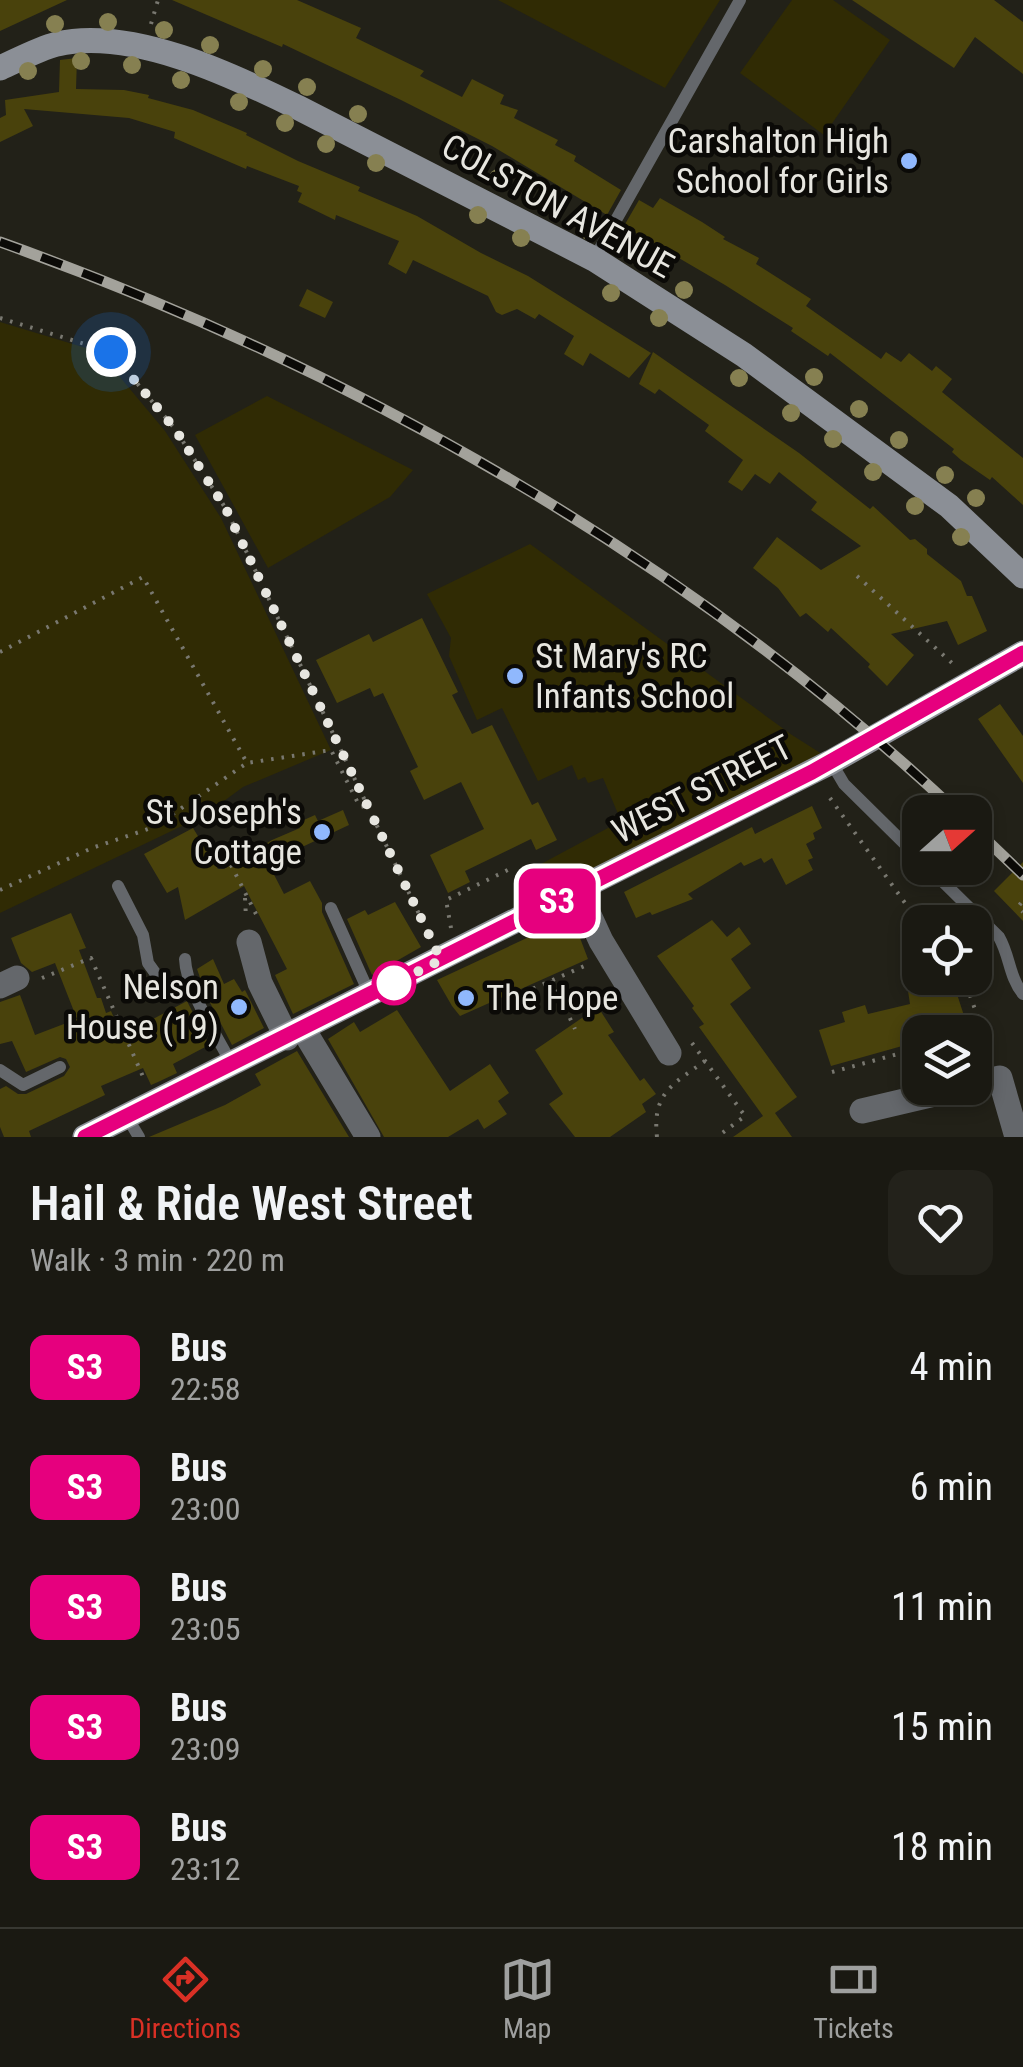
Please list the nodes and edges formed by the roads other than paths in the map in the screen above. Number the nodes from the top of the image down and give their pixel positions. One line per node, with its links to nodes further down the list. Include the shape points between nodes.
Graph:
1 (740, 0): 3 (lane)
2 (0, 68): 3 (street, COLSTON AVENUE, via 53,45 144,45 266,92)
3 (594, 259): 4 (street, COLSTON AVENUE, via 744,355 933,494)
4 (1023, 576)
5 (1023, 653): 6 (street, WEST STREET)
6 (821, 767): 7 (lane); 10 (street, WEST STREET)
7 (902, 841)
8 (945, 885): 15 (lane, via 999,937)
9 (118, 886): 14 (lane, via 163,984)
10 (578, 892): 16 (street, WEST STREET); 18 (street)
11 (331, 908): 16 (lane)
12 (255, 933): 17 (street, via 260,983)
13 (185, 959): 14 (lane)
14 (195, 991): 19 (lane)
15 (1023, 994)
16 (370, 995): 17 (street, WEST STREET)
17 (295, 1033): 19 (street, WEST STREET); 27 (street)
18 (670, 1052)
19 (232, 1065): 25 (street, WEST STREET, via 154,1103)
20 (60, 1066): 21 (lane, via 23,1085)
21 (0, 1070)
22 (992, 1080): 28 (street, via 1000,1078)
23 (902, 1102): 24 (street)
24 (862, 1111)
25 (133, 1127): 26 (street, WEST STREET)
26 (85, 1137)
27 (368, 1137)
28 (1017, 1137)

